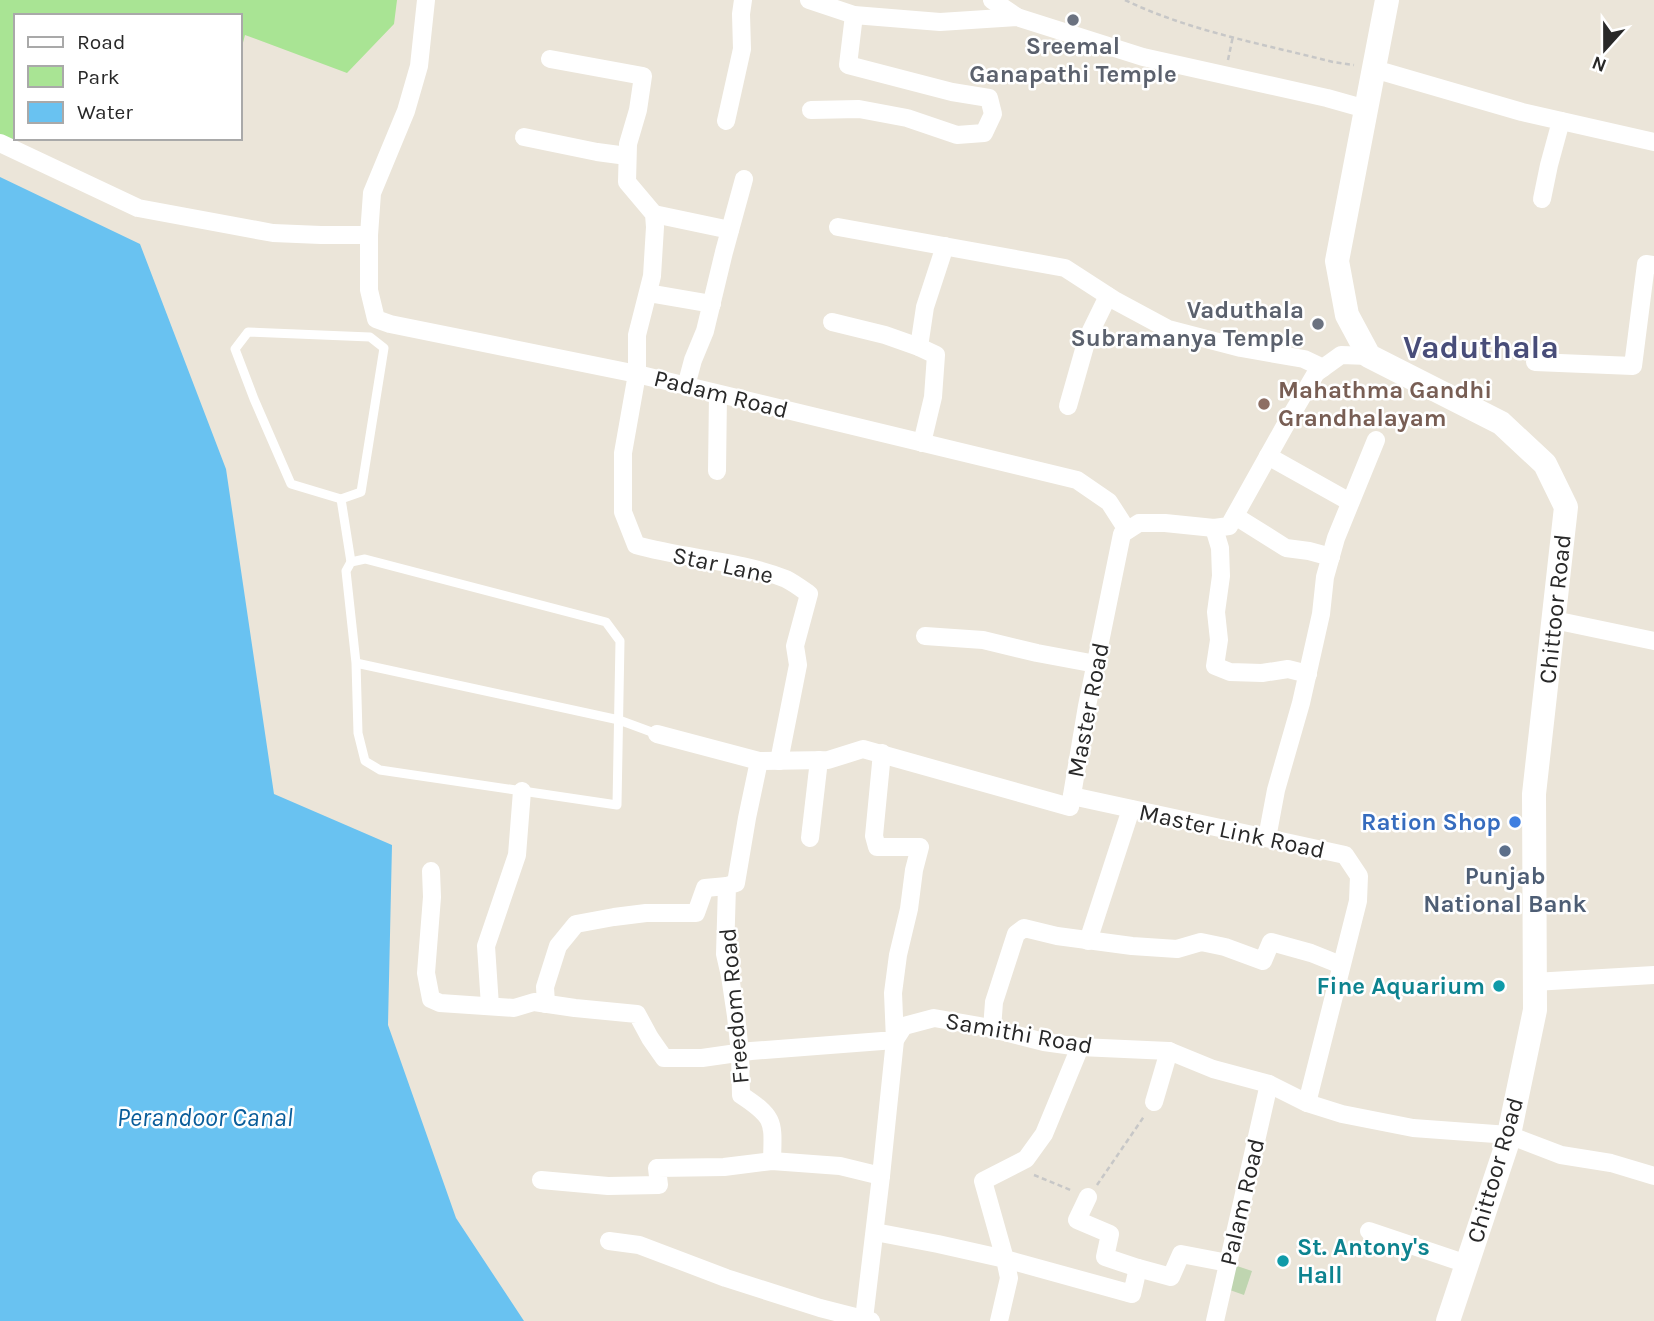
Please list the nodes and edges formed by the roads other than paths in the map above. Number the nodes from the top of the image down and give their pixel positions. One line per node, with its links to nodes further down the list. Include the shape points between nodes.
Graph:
1 (426, 0): 23 (street, Padam Road, via 419,66 372,193)
2 (743, 0): 12 (street, via 742,49)
3 (809, 0): 6 (street)
4 (992, 0): 7 (street)
5 (1387, 0): 9 (main road)
6 (854, 15): 7 (street, via 940,22); 11 (street, via 848,65 989,99 993,114 989,123 984,133 957,135 859,109)
7 (1017, 17): 10 (street, via 1143,57)
8 (551, 59): 17 (street, via 643,76)
9 (1374, 69): 10 (main road); 13 (street)
10 (1366, 109): 31 (main road, via 1337,261 1347,315)
11 (811, 110)
12 (726, 121)
13 (1561, 121): 15 (street); 19 (street)
14 (524, 138): 17 (street)
15 (1654, 142)
16 (0, 143): 23 (street, via 138,208 273,233)
17 (627, 156): 20 (street, via 627,182)
18 (744, 179): 22 (street)
19 (1542, 199)
20 (654, 214): 22 (street); 26 (street)
21 (838, 227): 24 (street)
22 (730, 230): 28 (street)
23 (369, 235): 34 (street, Padam Road, via 369,290 376,319)
24 (945, 246): 27 (street, via 1065,268); 30 (street, via 925,307)
25 (1654, 265): 32 (street, via 1646,264 1633,366)
26 (648, 293): 28 (street); 34 (street, via 637,335)
27 (1108, 296): 33 (street, via 1168,329 1304,359); 37 (street, via 1087,339)
28 (712, 304): 35 (street)
29 (832, 323): 30 (street)
30 (919, 347): 39 (street, via 936,355 933,397)
31 (1369, 356): 33 (street, via 1341,355); 49 (main road, Chittoor Road, via 1501,424 1545,464 1566,507)
32 (1535, 362)
33 (1323, 368): 40 (street)
34 (637, 374): 35 (street, Padam Road); 60 (street, Star Lane, via 623,453 623,512 636,545 742,565 788,580 809,594 794,646 798,664)
35 (686, 386): 36 (street, Padam Road)
36 (718, 394): 39 (street, Padam Road); 41 (street)
37 (1068, 405)
38 (1376, 440): 43 (street)
39 (922, 443): 46 (street, Padam Road, via 1077,480 1109,502)
40 (1268, 456): 43 (street); 44 (street)
41 (717, 471)
42 (341, 499): 42 (lane, via 292,484 235,349 248,332 370,337 384,348 360,492); 48 (lane)
43 (1350, 502): 47 (street)
44 (1235, 516): 45 (street, via 1229,526); 47 (street, via 1286,548)
45 (1214, 528): 46 (street, via 1139,523); 54 (street, via 1221,576 1214,666 1230,672 1288,669)
46 (1127, 530): 53 (street, Master Road, via 1122,534)
47 (1331, 557): 54 (street)
48 (351, 562): 52 (lane, via 346,571); 55 (lane, via 365,559 606,622 620,641)
49 (1553, 620): 51 (street); 71 (main road, Chittoor Road, via 1534,794)
50 (925, 636): 53 (street, via 983,640)
51 (1654, 640)
52 (356, 663): 55 (lane); 61 (lane, via 358,733 365,761 380,770)
53 (1096, 664): 62 (street, Master Road)
54 (1308, 674): 65 (street)
55 (619, 720): 56 (lane); 61 (lane, via 617,805)
56 (657, 734): 59 (street, Master Road)
57 (881, 754): 58 (street, Master Road, via 863,748); 62 (street, Master Road, via 1070,807); 75 (street, via 877,847 920,847 896,968)
58 (819, 760): 60 (street, Master Road); 64 (street)
59 (759, 761): 60 (street, Master Road); 67 (street, Freedom Road, via 736,883)
60 (779, 761)
61 (522, 791): 73 (street, via 517,855 486,946)
62 (1072, 796): 63 (street, Master Link Road)
63 (1131, 808): 65 (street, Master Link Road); 68 (street)
64 (810, 838)
65 (1267, 838): 69 (street, Master Link Road, via 1345,855 1359,876 1358,901)
66 (431, 871): 73 (street, via 426,973 431,999)
67 (727, 886): 72 (street, via 705,888 696,913 646,913 576,924 558,946 545,987); 78 (street, Freedom Road, via 725,954)
68 (1088, 941): 69 (street, via 1177,948 1201,942 1264,961 1271,942); 74 (street, via 1024,928 1016,934 994,1002)
69 (1341, 965): 81 (street, Master Link Road)
70 (1654, 975): 71 (street)
71 (1534, 982): 82 (main road, Chittoor Road, via 1535,1010)
72 (546, 1004): 73 (street); 78 (street, via 637,1014 664,1058)
73 (490, 1006)
74 (992, 1029): 75 (street, Samithi Road, via 934,1018 904,1026); 76 (street, Samithi Road)
75 (895, 1040): 78 (street); 84 (street)
76 (1080, 1047): 77 (street, Samithi Road); 91 (street, via 1044,1134 1026,1159 983,1181)
77 (1169, 1051): 79 (street, Samithi Road); 80 (street)
78 (740, 1053): 83 (street, Freedom Road, via 741,1095 762,1108 773,1126)
79 (1269, 1084): 81 (street, Samithi Road); 92 (street, Palam Road)
80 (1154, 1102)
81 (1307, 1103): 82 (street, Samithi Road, via 1413,1128)
82 (1509, 1135): 85 (street, Samithi Road, via 1561,1155); 93 (main road, Chittoor Road)
83 (772, 1161): 84 (street, via 840,1166); 86 (street, via 657,1168 659,1185)
84 (881, 1176): 88 (street)
85 (1654, 1176)
86 (541, 1180)
87 (1088, 1197): 94 (street, via 1077,1220 1110,1234 1105,1257)
88 (875, 1231): 91 (street); 95 (street)
89 (1369, 1231): 93 (street)
90 (609, 1241): 95 (street, via 639,1245 726,1278)
91 (1005, 1259): 94 (street, via 1132,1294); 96 (street, via 1009,1278)
92 (1228, 1263): 94 (street, via 1181,1254 1171,1277); 97 (street, Palam Road)
93 (1467, 1264): 98 (main road, Chittoor Road)
94 (1138, 1268)
95 (868, 1320)
96 (999, 1321)
97 (1215, 1321)
98 (1448, 1321)

